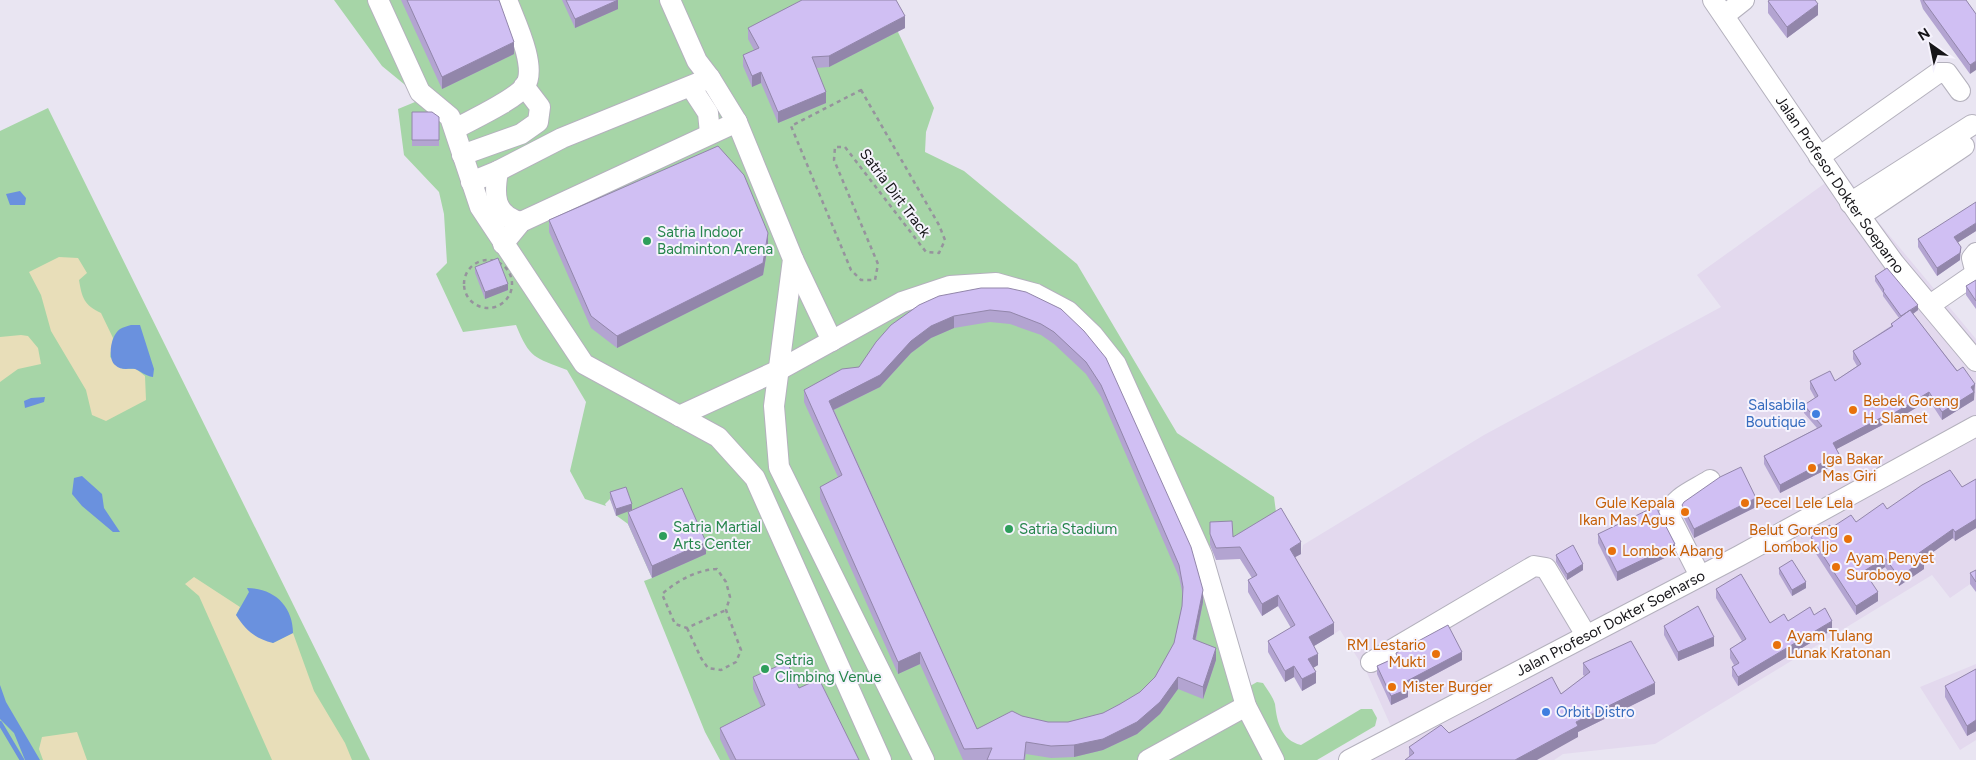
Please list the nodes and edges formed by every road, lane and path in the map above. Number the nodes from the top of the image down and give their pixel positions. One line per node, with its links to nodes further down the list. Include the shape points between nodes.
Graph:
1 (378, 0): 13 (street, via 420,92 447,113)
2 (507, 0): 7 (street, via 527,51)
3 (670, 0): 6 (street, via 696,61)
4 (1744, 0): 5 (street)
5 (1719, 8): 16 (street, Jalan Profesor Dokter Soeparno)
6 (710, 78): 8 (street); 10 (street)
7 (524, 86): 13 (street, via 500,104); 15 (street, via 540,107 538,122 521,134)
8 (691, 87): 14 (street, via 708,113); 17 (street, via 562,138)
9 (1960, 91): 16 (street, via 1947,73 1938,73)
10 (736, 122): 14 (street); 23 (street)
11 (791, 126): 11 (path, Satria Dirt Track, via 851,270 861,280 875,280 878,264 834,160 835,147 845,147 926,252 939,253 945,240 939,225 861,90)
12 (1975, 127): 19 (street)
13 (455, 129): 15 (street)
14 (710, 134): 20 (street)
15 (462, 155): 18 (street)
16 (1819, 157): 19 (street, Jalan Profesor Dokter Soeparno)
17 (498, 171): 18 (street); 20 (street, via 494,192 497,204 504,213)
18 (470, 182): 21 (street, via 480,207)
19 (1855, 209): 25 (street, Jalan Profesor Dokter Soeparno)
20 (521, 222): 21 (street)
21 (503, 244): 29 (street, via 584,364)
22 (1976, 253): 25 (street, via 1972,258 1974,275)
23 (793, 259): 26 (street); 28 (street)
24 (469, 268): 24 (path, via 485,260 504,266 512,279 512,288 505,302 493,309 482,309 468,300 463,284)
25 (1930, 305): 27 (street, Jalan Profesor Dokter Soeparno)
26 (832, 341): 28 (street); 39 (street, via 902,302 950,286 996,283 1036,294 1068,311 1116,364 1202,555)
27 (1976, 361)
28 (779, 370): 29 (street); 31 (street, via 774,406)
29 (679, 416): 32 (street, via 718,437)
30 (1976, 426): 34 (street, Jalan Profesor Dokter Soeharso)
31 (779, 467): 32 (street); 42 (street)
32 (754, 478): 41 (street)
33 (1710, 480): 34 (street, via 1674,502 1669,515)
34 (1700, 576): 37 (street, Jalan Profesor Dokter Soeharso)
35 (726, 610): 36 (path); 36 (path, via 741,650 736,662 721,670 708,668); 36 (path, via 730,597 726,582 717,569 703,570 662,594 674,624)
36 (687, 628)
37 (1586, 635): 38 (street, via 1546,568 1534,566); 40 (street, Jalan Profesor Dokter Soeharso)
38 (1371, 662)
39 (1246, 706): 43 (street); 44 (street)
40 (1359, 758)
41 (881, 760)
42 (924, 760)
43 (1148, 760)
44 (1274, 760)

